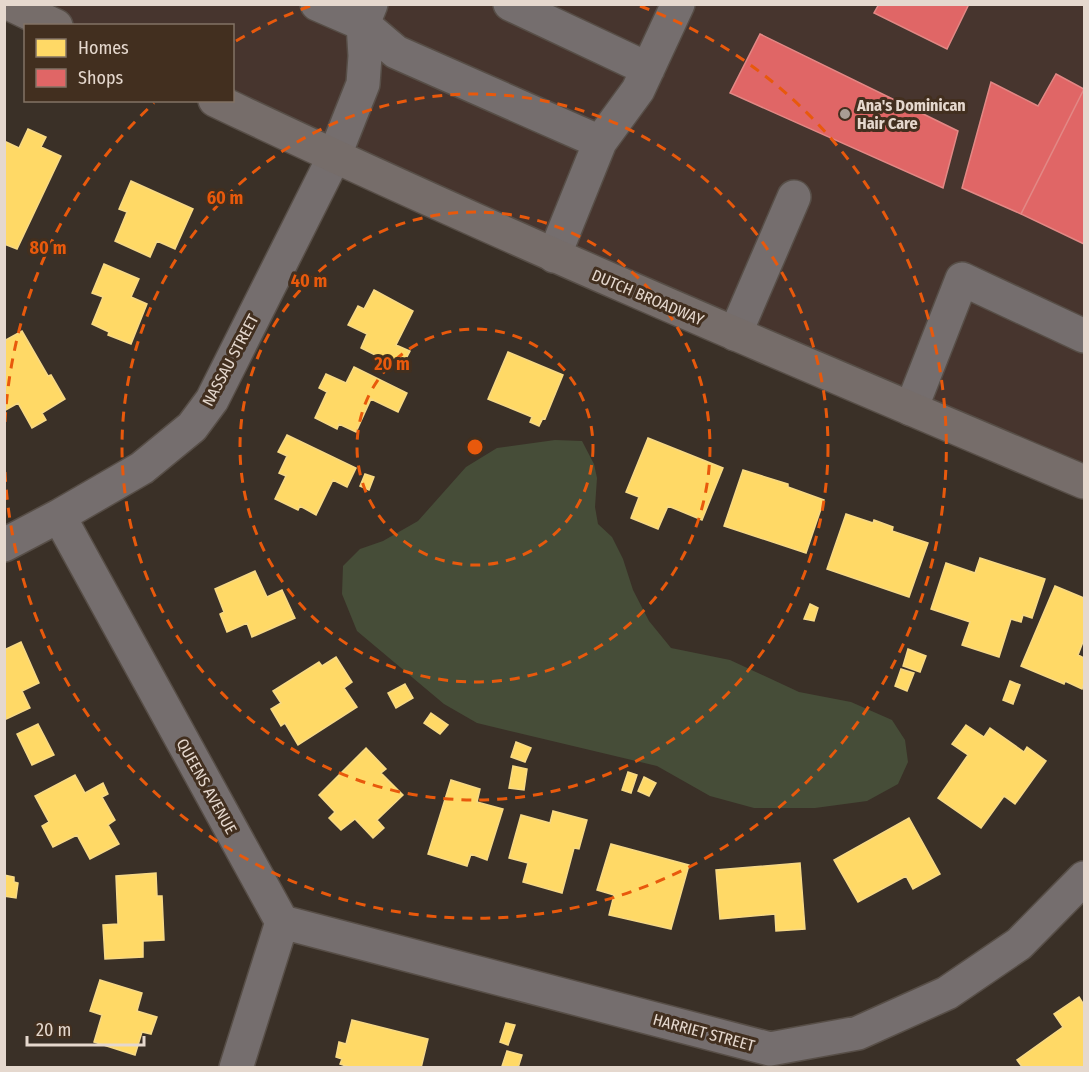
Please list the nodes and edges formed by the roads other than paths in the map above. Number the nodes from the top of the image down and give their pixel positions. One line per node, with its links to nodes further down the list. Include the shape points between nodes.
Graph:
1 (10, 4): 6 (main road)
2 (318, 4): 5 (street)
3 (510, 4): 7 (street)
4 (678, 4): 7 (street)
5 (367, 14): 9 (street, via 396,52); 10 (street, NASSAU STREET, via 363,84)
6 (52, 24)
7 (648, 69): 9 (street, via 638,90)
8 (219, 102): 10 (main road, DUTCH BROADWAY)
9 (600, 142): 12 (street)
10 (334, 157): 12 (main road, DUTCH BROADWAY); 17 (street, NASSAU STREET, via 212,400 192,427 142,468)
11 (794, 197): 13 (street)
12 (554, 256): 13 (main road, DUTCH BROADWAY)
13 (735, 334): 15 (main road, DUTCH BROADWAY)
14 (1084, 336): 15 (street, via 962,279)
15 (911, 409): 16 (main road, DUTCH BROADWAY)
16 (1084, 482)
17 (59, 516): 18 (street, NASSAU STREET); 20 (street, QUEENS AVENUE)
18 (4, 545)
19 (1083, 883): 21 (street, HARRIET STREET, via 1019,944 947,993 858,1033)
20 (282, 922): 21 (street, HARRIET STREET); 22 (street)
21 (767, 1058)
22 (237, 1068)

